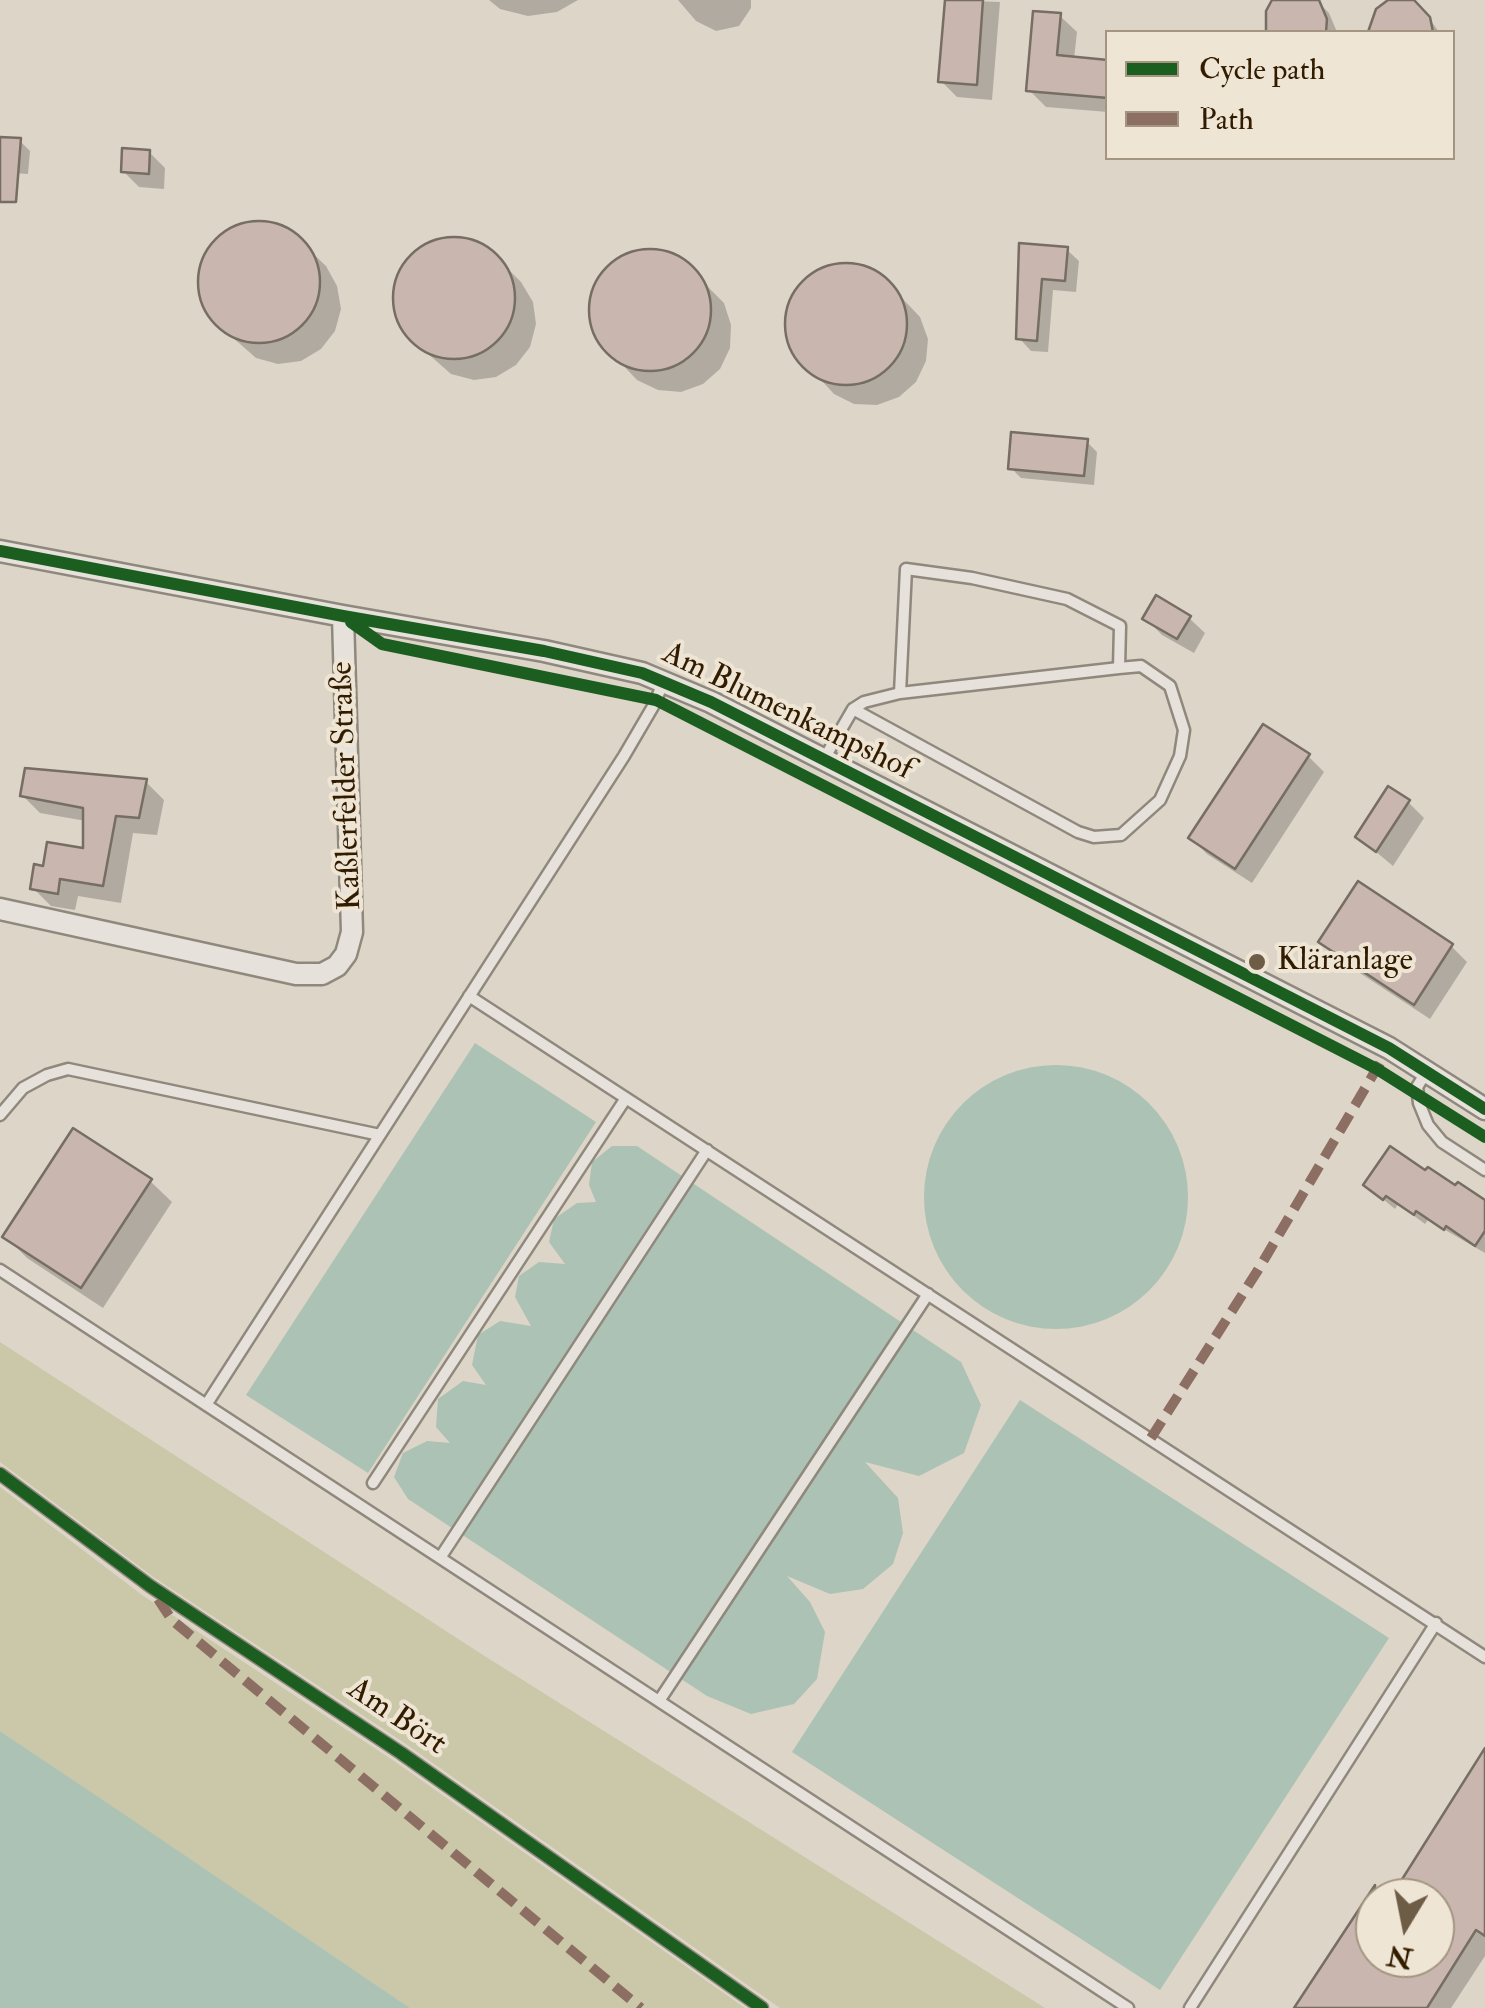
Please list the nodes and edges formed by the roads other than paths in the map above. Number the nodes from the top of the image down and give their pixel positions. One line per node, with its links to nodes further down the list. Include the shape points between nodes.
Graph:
1 (0, 550): 2 (street, Am Blumenkampshof)
2 (342, 616): 4 (street, Am Blumenkampshof, via 544,650); 8 (street, Kaßlerfelder Straße, via 352,932 336,966 322,974 296,974)
3 (1119, 668): 5 (lane); 5 (lane, via 1120,626 1067,598 906,570); 6 (lane, via 1142,666 1170,686 1184,730 1160,800 1121,835 1078,832)
4 (663, 682): 7 (street, Am Blumenkampshof); 9 (lane, via 624,756)
5 (900, 693): 6 (lane)
6 (853, 709): 7 (lane)
7 (824, 759): 10 (street, Am Blumenkampshof)
8 (0, 909)
9 (469, 996): 11 (lane); 14 (lane)
10 (1427, 1071): 12 (street, Am Blumenkampshof); 16 (lane, via 1417,1088 1428,1125)
11 (626, 1098): 15 (lane); 21 (lane)
12 (1485, 1109)
13 (0, 1115): 14 (lane, via 23,1088 68,1069)
14 (380, 1135): 19 (lane)
15 (707, 1150): 18 (lane); 22 (lane)
16 (1485, 1170)
17 (0, 1270): 19 (lane)
18 (928, 1294): 23 (lane); 25 (lane)
19 (206, 1405): 22 (lane)
20 (0, 1474): 26 (lane, Am Bört, via 150,1586 401,1753)
21 (373, 1482)
22 (440, 1558): 25 (lane)
23 (1436, 1623): 24 (lane); 28 (lane)
24 (1485, 1656)
25 (658, 1701): 27 (lane)
26 (762, 2008)
27 (1128, 2008)
28 (1190, 2008)

